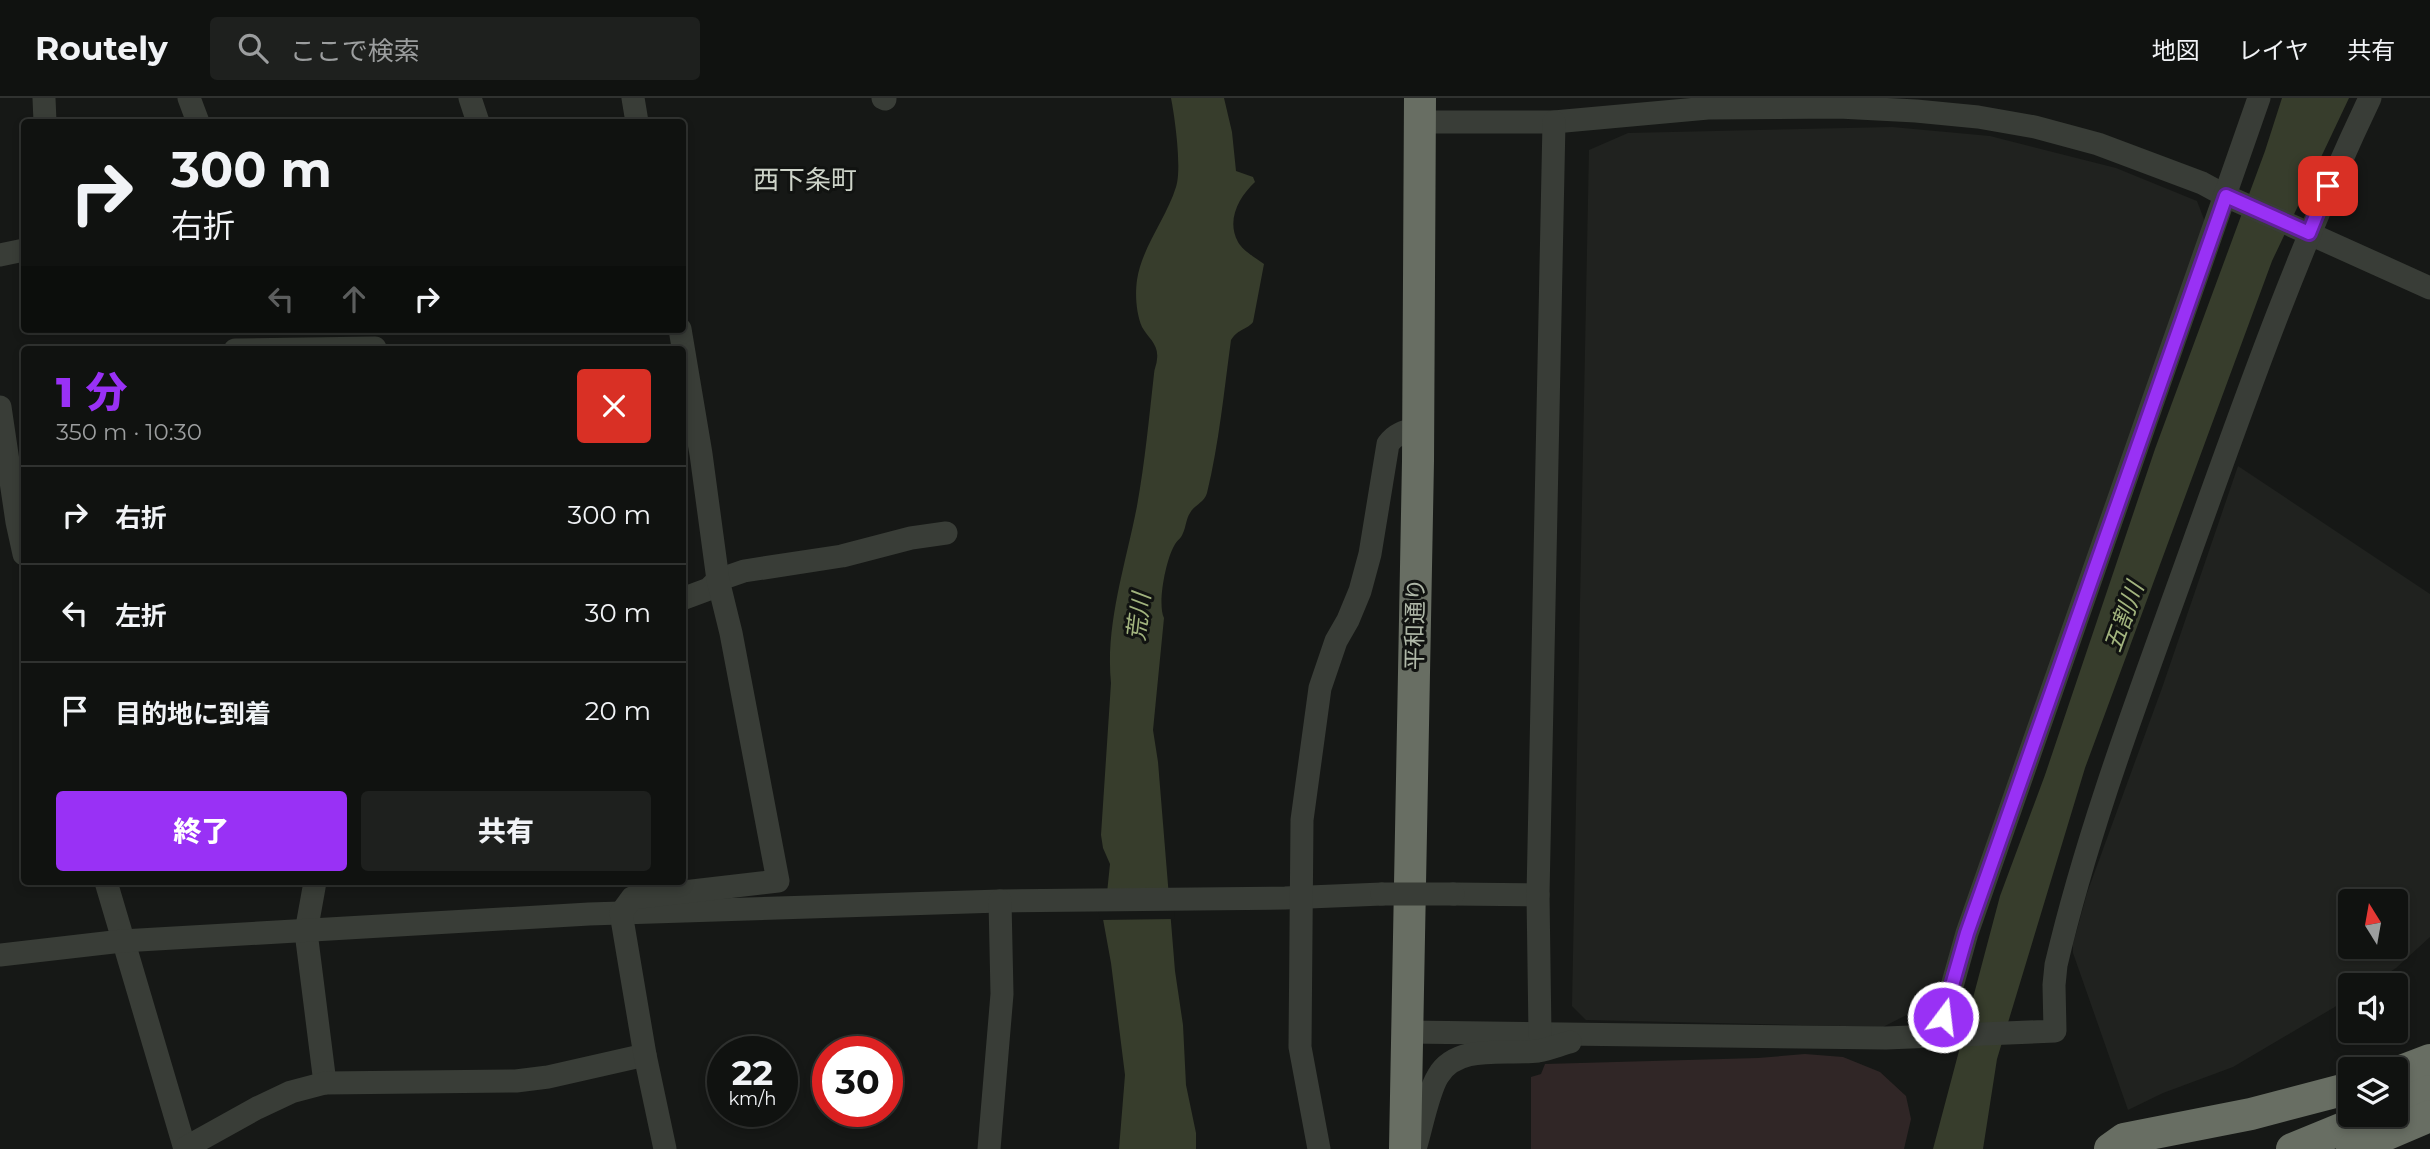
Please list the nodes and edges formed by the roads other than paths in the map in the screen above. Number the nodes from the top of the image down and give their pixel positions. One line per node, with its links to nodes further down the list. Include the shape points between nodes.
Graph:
1 (44, 98): 8 (street)
2 (189, 98): 9 (street)
3 (470, 98): 10 (street)
4 (633, 98): 11 (street)
5 (2259, 98): 13 (street)
6 (2370, 98): 14 (street)
7 (1421, 110): 12 (street); 22 (highway, 平和通り)
8 (45, 119)
9 (197, 119)
10 (477, 119)
11 (637, 119)
12 (1554, 122): 13 (street, via 1708,108 1839,107 1978,117 2098,144); 30 (street)
13 (2232, 198): 14 (street); 40 (street, via 1967,933)
14 (2303, 230): 17 (street); 40 (street, via 2104,792 2056,965 2055,1031)
15 (21, 251): 16 (street)
16 (0, 255)
17 (2430, 288)
18 (376, 342): 19 (street)
19 (306, 346)
20 (686, 363): 26 (street)
21 (0, 407): 23 (street)
22 (1418, 428): 31 (street, via 1402,432 1388,444 1360,591 1336,641 1321,688); 37 (highway, 平和通り)
23 (4, 462): 25 (street)
24 (946, 533): 26 (street, via 744,571)
25 (21, 540)
26 (718, 580): 27 (street, via 709,589); 33 (street, via 778,881 632,898)
27 (686, 598)
28 (107, 885): 35 (street)
29 (314, 885): 34 (street)
30 (1538, 895): 31 (street, bridge); 38 (street)
31 (1293, 897): 32 (street); 53 (street, via 1300,1047)
32 (1008, 901): 33 (street); 52 (street)
33 (621, 914): 34 (street); 41 (street)
34 (306, 932): 35 (street); 44 (street)
35 (122, 941): 36 (street); 50 (street)
36 (0, 955)
37 (1408, 1032): 38 (street); 54 (highway, 平和通り)
38 (1540, 1034): 39 (street)
39 (1596, 1035): 40 (street); 55 (street, via 1540,1051 1456,1058 1438,1074)
40 (1944, 1036)
41 (645, 1055): 44 (street, via 526,1080); 51 (street)
42 (2430, 1060): 43 (highway)
43 (2408, 1068)
44 (325, 1083): 50 (street, via 291,1092)
45 (2338, 1091): 56 (highway, via 2124,1139)
46 (2430, 1091): 47 (highway)
47 (2408, 1101)
48 (2430, 1116): 58 (highway)
49 (2346, 1127): 57 (highway)
50 (185, 1148)
51 (665, 1149)
52 (989, 1149)
53 (1320, 1149)
54 (1405, 1149)
55 (1415, 1149)
56 (2110, 1149)
57 (2292, 1149)
58 (2352, 1149)

